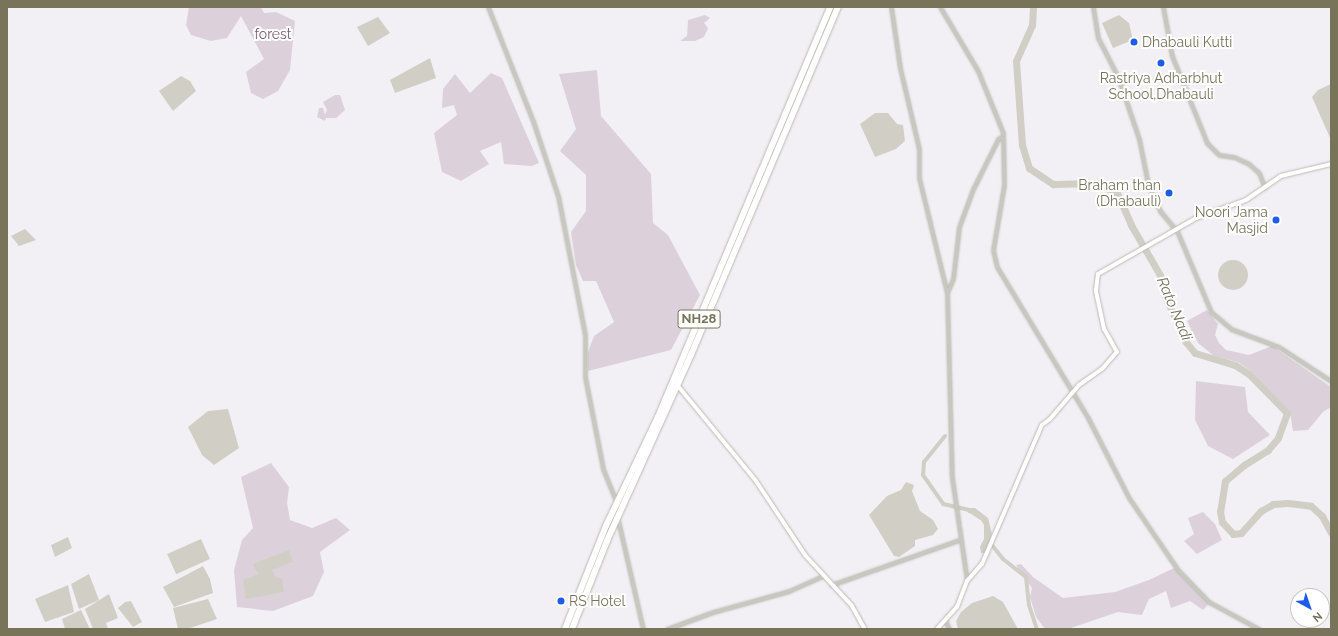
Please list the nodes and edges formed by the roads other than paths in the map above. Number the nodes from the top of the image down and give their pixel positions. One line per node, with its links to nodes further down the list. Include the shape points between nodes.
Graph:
1 (488, 7): 17 (street, via 533,122 558,196 585,335 585,377 602,469)
2 (830, 7): 13 (highway, NH28)
3 (838, 7): 13 (highway, NH28)
4 (891, 7): 12 (street, via 900,68 919,149 919,178)
5 (940, 7): 8 (street, via 983,81)
6 (1093, 7): 11 (street, via 1098,38 1118,77 1139,139 1148,184 1160,211)
7 (1163, 7): 10 (street, via 1172,56 1207,143 1219,155 1234,157 1249,164 1259,172)
8 (1003, 136): 12 (street, via 998,139 973,188 959,227 953,279); 16 (street, via 1004,185 993,243 995,261 1043,348)
9 (1331, 164): 10 (street, via 1313,171 1287,174)
10 (1265, 188): 11 (street, via 1234,206 1224,206 1196,218)
11 (1175, 231): 14 (street, via 1211,312 1231,330 1279,347); 16 (street, via 1098,274 1095,281 1104,329 1118,352 1102,369)
12 (947, 293): 22 (street, via 952,478)
13 (688, 354): 15 (highway, NH28); 17 (highway, NH28)
14 (1331, 381)
15 (678, 386): 19 (highway, NH28); 23 (street, via 756,481 794,540)
16 (1073, 392): 24 (street, via 1039,428 985,558); 34 (street, via 1129,498 1183,578 1209,602)
17 (617, 504): 18 (highway, NH28)
18 (611, 516): 19 (street); 20 (highway, NH28)
19 (618, 519): 21 (highway, NH28)
20 (606, 526): 21 (street); 27 (highway, NH28)
21 (616, 528): 28 (highway, NH28); 29 (street, via 631,567)
22 (959, 540): 24 (street); 25 (street)
23 (823, 576): 25 (street); 30 (street, via 789,591 724,608)
24 (967, 581): 26 (street, via 957,607)
25 (831, 585): 31 (street, via 852,606)
26 (944, 618): 32 (street); 33 (street)
27 (565, 629)
28 (572, 629)
29 (643, 629)
30 (667, 629)
31 (865, 629)
32 (937, 629)
33 (949, 629)
34 (1259, 629)

